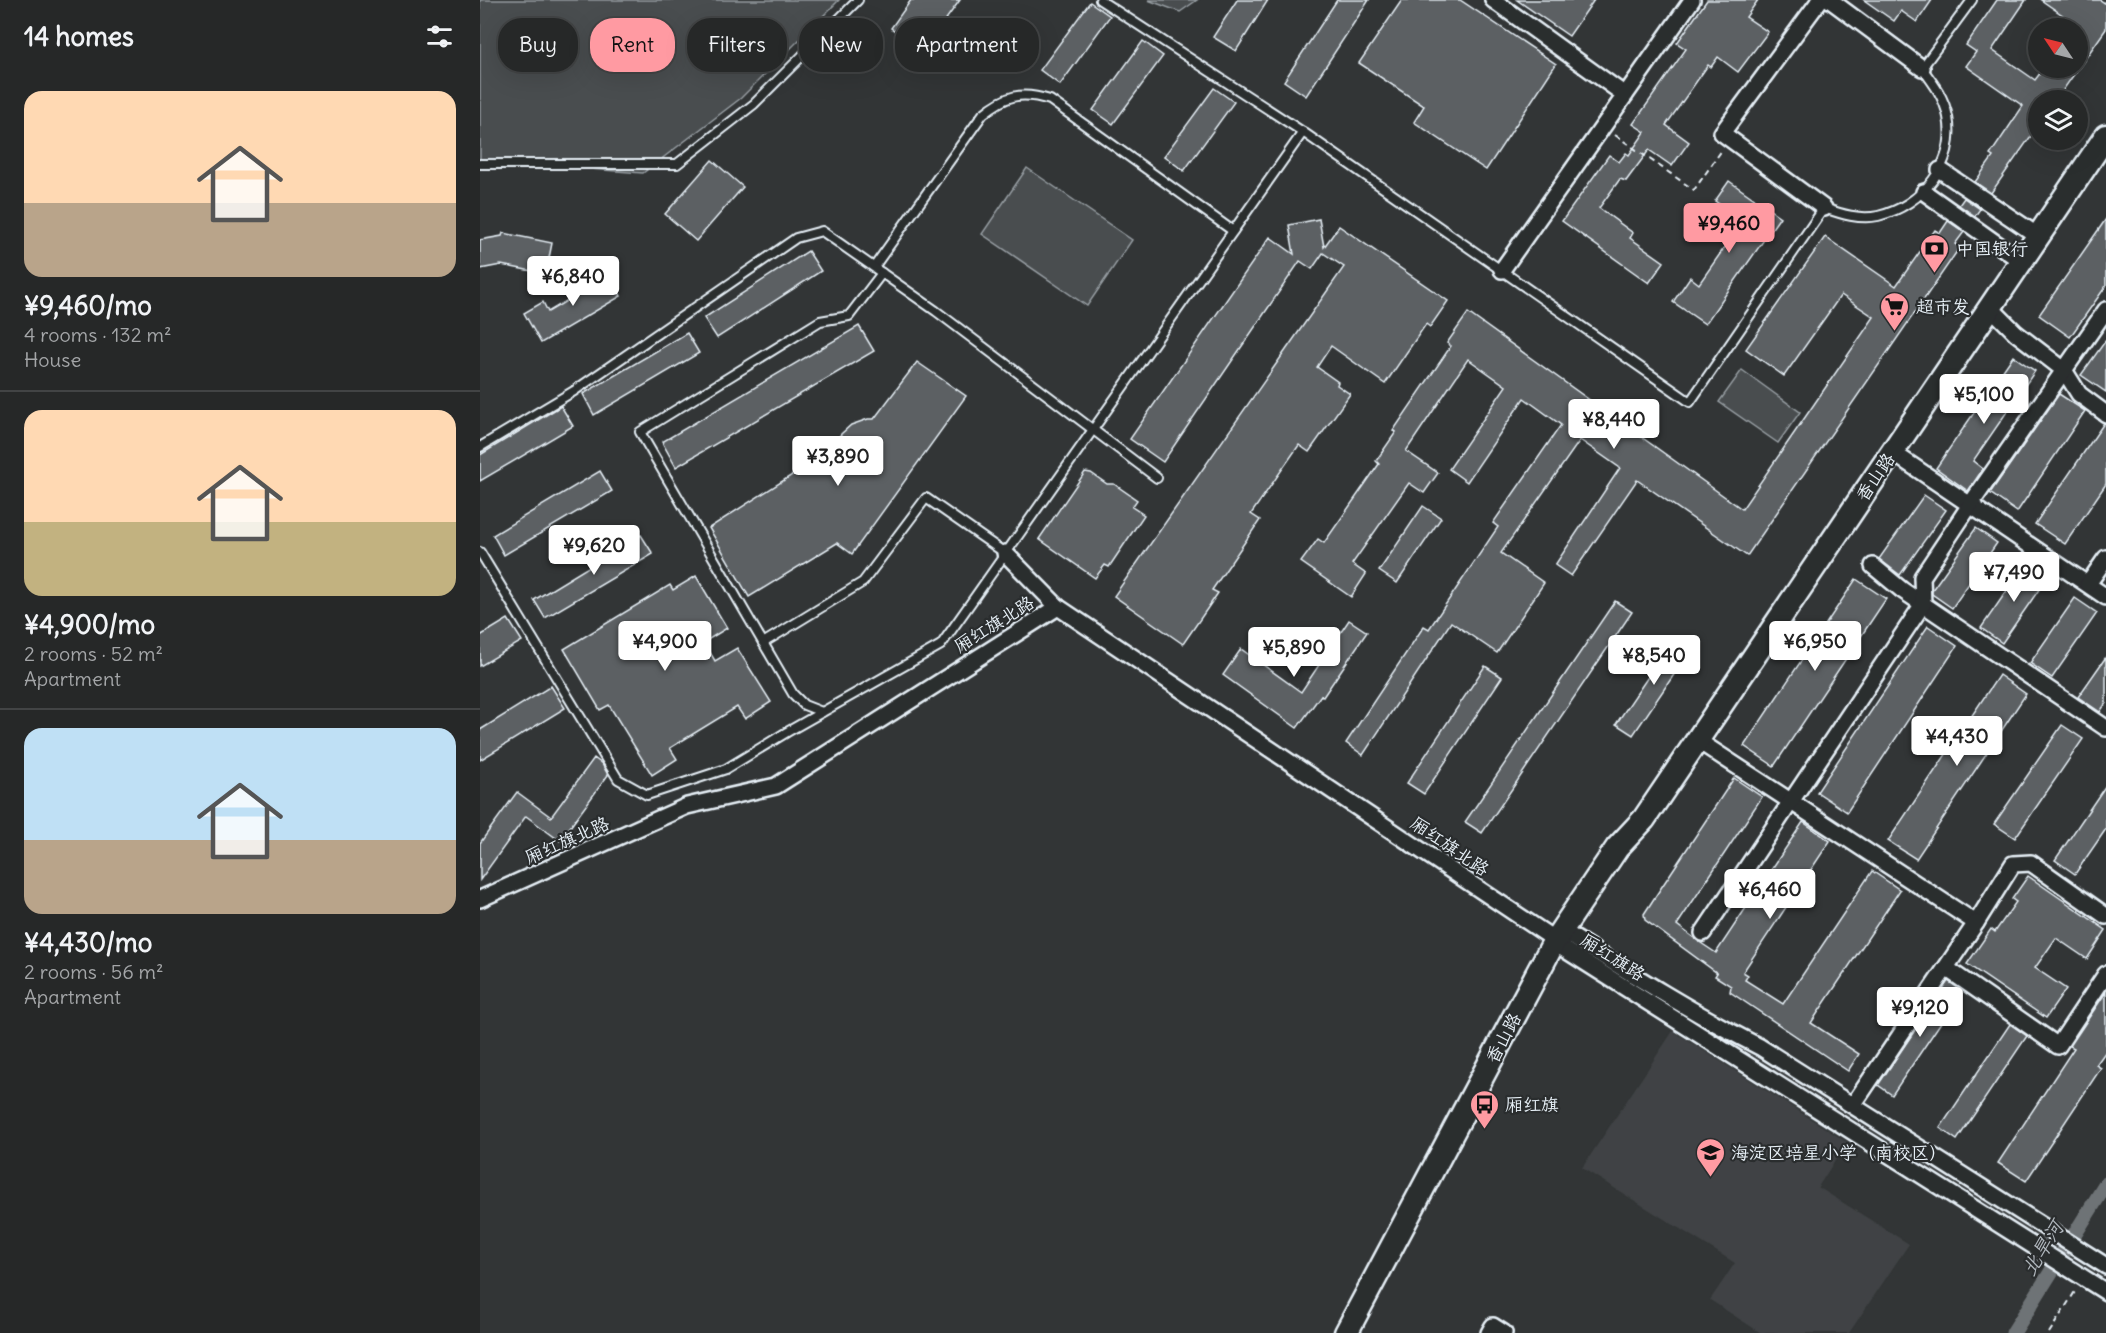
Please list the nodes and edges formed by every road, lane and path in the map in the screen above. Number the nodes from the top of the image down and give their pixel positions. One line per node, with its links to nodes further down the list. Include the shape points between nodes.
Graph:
1 (858, 0): 14 (lane, via 754,104 677,164)
2 (1100, 0): 11 (lane)
3 (1493, 0): 9 (street)
4 (1692, 0): 9 (street)
5 (1820, 0): 13 (street, via 1722,133)
6 (1830, 0): 8 (street)
7 (1972, 0): 8 (lane)
8 (1922, 68): 15 (lane, via 1940,92 1948,118 1948,145)
9 (1625, 95): 10 (street)
10 (1603, 127): 13 (path, via 1694,190); 22 (street)
11 (1303, 132): 18 (lane); 22 (lane)
12 (2106, 136): 19 (street, 香山路)
13 (1729, 139): 17 (street)
14 (480, 164)
15 (1940, 170): 16 (lane); 19 (street)
16 (1924, 192): 17 (lane, via 1902,208 1877,216 1850,216); 20 (street)
17 (1824, 208): 22 (lane, via 1690,402)
18 (1233, 231): 21 (lane, via 1050,100 1030,95 1010,97 983,114); 28 (lane)
19 (2038, 236): 20 (street, 香山路)
20 (2021, 261): 24 (street, 香山路)
21 (874, 267): 23 (lane); 29 (lane, via 822,231 796,238 574,391)
22 (1502, 270)
23 (882, 273): 28 (lane); 41 (lane, via 849,316 820,321 640,432)
24 (1990, 307): 26 (street); 30 (street, 香山路)
25 (2106, 310): 26 (street)
26 (2064, 370): 27 (street, via 2079,394); 32 (street)
27 (2106, 414)
28 (1092, 430): 31 (lane); 34 (lane)
29 (480, 447)
30 (1892, 452): 32 (street); 44 (street, 香山路)
31 (1157, 478)
32 (1970, 504): 37 (street); 39 (street, via 1922,577)
33 (480, 552): 42 (lane, via 618,779 648,795 726,769)
34 (1005, 554): 40 (street); 41 (lane, via 926,498 863,582); 42 (lane, via 941,645)
35 (2106, 558): 37 (street)
36 (1873, 566): 39 (street)
37 (2088, 584): 38 (street)
38 (2106, 597)
39 (1923, 604): 43 (street); 45 (street)
40 (1058, 607): 46 (street, 厢红旗北路, via 776,786 687,806); 50 (street, 厢红旗北路)
41 (763, 643): 42 (lane, via 793,694 804,705)
42 (822, 712)
43 (2106, 728)
44 (1697, 740): 45 (street); 50 (street, 香山路, via 1644,819 1628,855)
45 (1791, 801): 48 (street); 49 (street)
46 (480, 899)
47 (2106, 916): 48 (street, via 2031,862 2013,864)
48 (1976, 923): 51 (street)
49 (1703, 933)
50 (1563, 942): 53 (street, 厢红旗路, via 1760,1047); 55 (street, 厢红旗路); 57 (street, 香山路); 58 (street, 香山路)
51 (1946, 968): 52 (street, via 2058,1046); 53 (street)
52 (2106, 974)
53 (1853, 1105): 54 (street, 厢红旗路)
54 (2106, 1266)
55 (2077, 1273): 56 (street, 厢红旗路); 61 (path)
56 (2106, 1292)
57 (1346, 1333)
58 (1362, 1333)
59 (1489, 1333): 60 (street, via 1493,1326)
60 (1504, 1333)
61 (2049, 1333)

